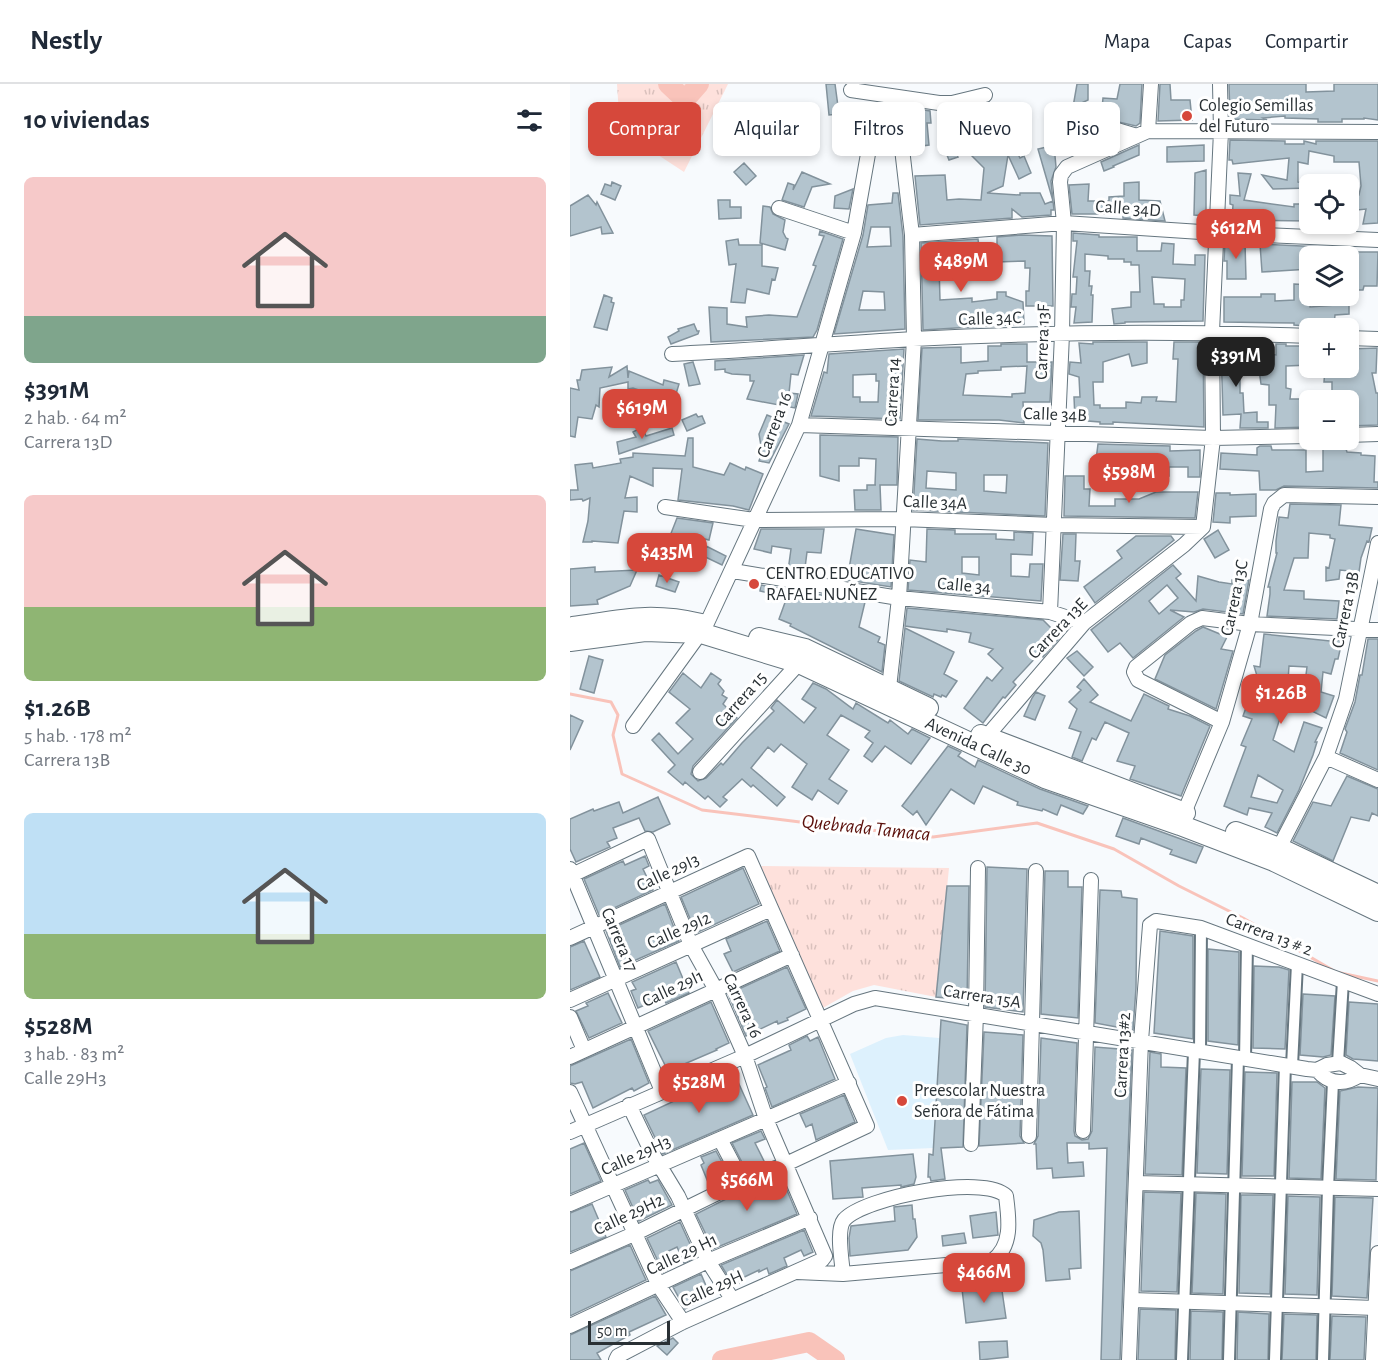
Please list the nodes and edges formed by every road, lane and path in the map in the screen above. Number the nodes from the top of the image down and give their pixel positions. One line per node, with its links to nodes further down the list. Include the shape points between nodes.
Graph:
1 (1151, 84): 10 (street)
2 (1220, 84): 8 (street)
3 (851, 90): 5 (street)
4 (986, 95): 5 (street, via 939,104)
5 (896, 97): 6 (street, Carrera 14)
6 (897, 102)
7 (1120, 129): 10 (street)
8 (1221, 130): 9 (street); 10 (street); 16 (street)
9 (1378, 132)
10 (1142, 134): 14 (street, Carrera 13F, via 1067,167 1060,182)
11 (868, 156): 15 (street, Carrera 16)
12 (903, 156): 17 (street, Carrera 14)
13 (779, 208): 15 (street)
14 (1064, 223): 16 (street, Calle 34D); 17 (street, Calle 34D); 20 (street, Carrera 13F)
15 (854, 233): 25 (street, Carrera 16)
16 (1216, 233): 18 (street, Calle 34D); 19 (street)
17 (912, 235): 23 (street, Carrera 14)
18 (1378, 240)
19 (1212, 332): 20 (street, Calle 34C); 21 (street, Calle 34C); 33 (street)
20 (1062, 334): 23 (street, Calle 34C); 29 (street, Carrera 13F)
21 (1299, 336)
22 (1359, 338): 24 (street)
23 (914, 339): 25 (street, Calle 34C); 28 (street, Carrera 14)
24 (1378, 339)
25 (821, 346): 26 (street, Calle 34C); 27 (street, Carrera 16)
26 (672, 354)
27 (799, 425): 28 (street, Calle 34B); 37 (street, Carrera 16)
28 (910, 428): 29 (street, Calle 34B); 36 (street, Carrera 14)
29 (1057, 433): 33 (street, Calle 34B); 38 (street, Carrera 13F)
30 (1378, 434): 31 (street)
31 (1359, 435)
32 (1299, 436): 33 (street, Calle 34B)
33 (1213, 438): 39 (street)
34 (1378, 497): 45 (street, Carrera 13C, via 1284,495 1274,503)
35 (665, 507): 37 (street, Calle 34A)
36 (902, 519): 37 (street, Calle 34A); 38 (street, Calle 34A); 42 (street, Carrera 14)
37 (754, 520): 41 (street, Carrera 16)
38 (1054, 525): 39 (street, Calle 34A); 43 (street, Carrera 13F)
39 (1203, 527): 44 (street, Carrera 13E)
40 (1378, 543): 47 (street, Carrera 13B)
41 (733, 571): 42 (street, Calle 34); 48 (street, Carrera 16)
42 (899, 598): 43 (street, Calle 34); 52 (street, Carrera 14)
43 (1050, 612): 44 (street, Calle 34)
44 (1084, 623): 55 (street, Carrera 13E)
45 (1250, 624): 47 (street); 53 (street, Carrera 13C); 53 (street, via 1202,618 1134,672 1138,680)
46 (570, 627): 48 (main road, Avenida Calle 30, via 643,617 675,618)
47 (1359, 628): 49 (street); 56 (street, Carrera 13B, via 1346,699)
48 (704, 629): 50 (main road, Avenida Calle 30, via 645,631); 51 (main road, Avenida Calle 30); 54 (street, Carrera 16)
49 (1378, 630)
50 (570, 641)
51 (802, 656): 52 (main road, Avenida Calle 30); 55 (main road, Avenida Calle 30); 57 (street, Carrera 15)
52 (889, 688): 55 (main road, Avenida Calle 30)
53 (1222, 722): 59 (street, Carrera 13C)
54 (633, 726)
55 (982, 741): 59 (main road, Avenida Calle 30); 68 (main road, Avenida Calle 30, via 1006,761 1045,778 1274,861)
56 (1326, 757): 58 (street); 60 (street, Carrera 13B)
57 (700, 772)
58 (1378, 780)
59 (1184, 813): 60 (main road, Avenida Calle 30)
60 (1279, 848): 66 (main road, Avenida Calle 30)
61 (978, 868): 82 (street)
62 (1036, 871): 85 (street)
63 (571, 873): 65 (street, Carrera 16, via 648,839); 69 (street, Carrera 17)
64 (1091, 880): 87 (street)
65 (669, 892): 67 (street, Calle 29I3, via 748,856); 69 (street, Calle 29I3); 73 (street, Carrera 16)
66 (1378, 895)
67 (771, 909): 73 (street, Calle 29I2); 75 (street)
68 (1378, 911)
69 (594, 927): 72 (street, Calle 29I3); 77 (street, Carrera 17)
70 (1149, 928): 71 (street, Carrera 13 # 2, via 1156,921); 88 (street, Carrera 13#2)
71 (1201, 928): 74 (street, Carrera 13 # 2); 90 (street)
72 (570, 938)
73 (691, 945): 77 (street, Calle 29I2); 79 (street, Carrera 16)
74 (1247, 945): 76 (street, Carrera 13 # 2); 93 (street)
75 (792, 955): 79 (street, Calle 29I1); 84 (street)
76 (1297, 964): 78 (street, Carrera 13 # 2); 95 (street)
77 (616, 979): 81 (street, Calle 29I2); 86 (street, Carrera 17)
78 (1343, 981): 80 (street, Carrera 13 # 2); 94 (street)
79 (716, 990): 86 (street, Calle 29I1); 91 (street, Carrera 16)
80 (1378, 994)
81 (570, 1000)
82 (976, 1014): 84 (street, Carrera 15A, via 875,998); 85 (street, Carrera 15A); 110 (street)
83 (570, 1017): 89 (street)
84 (820, 1020): 91 (street, Carrera 15A); 100 (street)
85 (1031, 1023): 87 (street, Carrera 15A); 108 (street)
86 (636, 1027): 89 (street, Calle 29I1); 101 (street, Carrera 17)
87 (1085, 1032): 88 (street, Carrera 15A); 106 (street)
88 (1141, 1041): 90 (street); 114 (street, Carrera 13#2)
89 (584, 1050): 92 (street, Calle 29I1)
90 (1197, 1051): 93 (street); 115 (street)
91 (745, 1056): 101 (street, Carrera 15A); 104 (street, Carrera 16)
92 (570, 1057)
93 (1242, 1058): 95 (street); 116 (street)
94 (1338, 1063): 96 (street); 97 (street)
95 (1289, 1066): 96 (street); 118 (street)
96 (1317, 1070): 99 (street)
97 (1359, 1075): 98 (street); 99 (street, via 1346,1082)
98 (1378, 1079)
99 (1334, 1082): 119 (street)
100 (849, 1083): 104 (street, Calle 29H3); 112 (street, Calle 29H2, via 867,1126)
101 (662, 1091): 103 (street, Carrera 15A)
102 (570, 1092): 105 (street)
103 (629, 1105): 105 (street, Carrera 15A); 111 (street)
104 (766, 1119): 109 (street, Calle 29H3); 112 (street, Carrera 16)
105 (586, 1124): 107 (street, Carrera 15A); 117 (street)
106 (1083, 1131)
107 (570, 1132)
108 (1029, 1136)
109 (720, 1139): 111 (street, Calle 29H3); 113 (street)
110 (971, 1144)
111 (661, 1164): 117 (street, Calle 29H3); 122 (street)
112 (786, 1164): 113 (street, Calle 29H2); 123 (street, Carrera 16)
113 (742, 1181): 122 (street, Calle 29H2)
114 (1136, 1183): 115 (street); 133 (street, Carrera 13#2)
115 (1189, 1185): 116 (street); 134 (street)
116 (1234, 1185): 118 (street); 135 (street)
117 (612, 1186): 121 (street, Calle 29H3); 124 (street)
118 (1281, 1186): 119 (street); 136 (street)
119 (1328, 1188): 120 (street); 137 (street)
120 (1378, 1189)
121 (570, 1204)
122 (684, 1208): 124 (street, Calle 29H2); 127 (street)
123 (810, 1218): 126 (street, Carrera 16); 127 (street, Calle 29 H1)
124 (636, 1233): 128 (street, Calle 29H2); 131 (street)
125 (1378, 1252): 138 (street)
126 (825, 1256): 129 (street, Calle 29H)
127 (708, 1261): 131 (street, Calle 29 H1); 132 (street)
128 (570, 1262)
129 (794, 1272): 130 (street); 132 (street, Calle 29H)
130 (843, 1274): 130 (street, via 992,1261 1005,1248 1009,1222 1006,1196 995,1188 949,1187 886,1199 858,1210 844,1220 840,1229)
131 (659, 1286): 139 (street); 140 (street, Calle 29 H1)
132 (732, 1299): 139 (street, Calle 29H)
133 (1132, 1300): 134 (street); 142 (street, Carrera 13#2)
134 (1185, 1302): 135 (street); 143 (street)
135 (1231, 1303): 136 (street); 144 (street)
136 (1277, 1305): 137 (street); 145 (street)
137 (1324, 1306): 138 (street); 146 (street)
138 (1376, 1308): 147 (street)
139 (683, 1322): 141 (street, Calle 29H)
140 (570, 1326)
141 (616, 1360)
142 (1130, 1360)
143 (1182, 1360)
144 (1229, 1360)
145 (1275, 1360)
146 (1323, 1360)
147 (1373, 1360)

